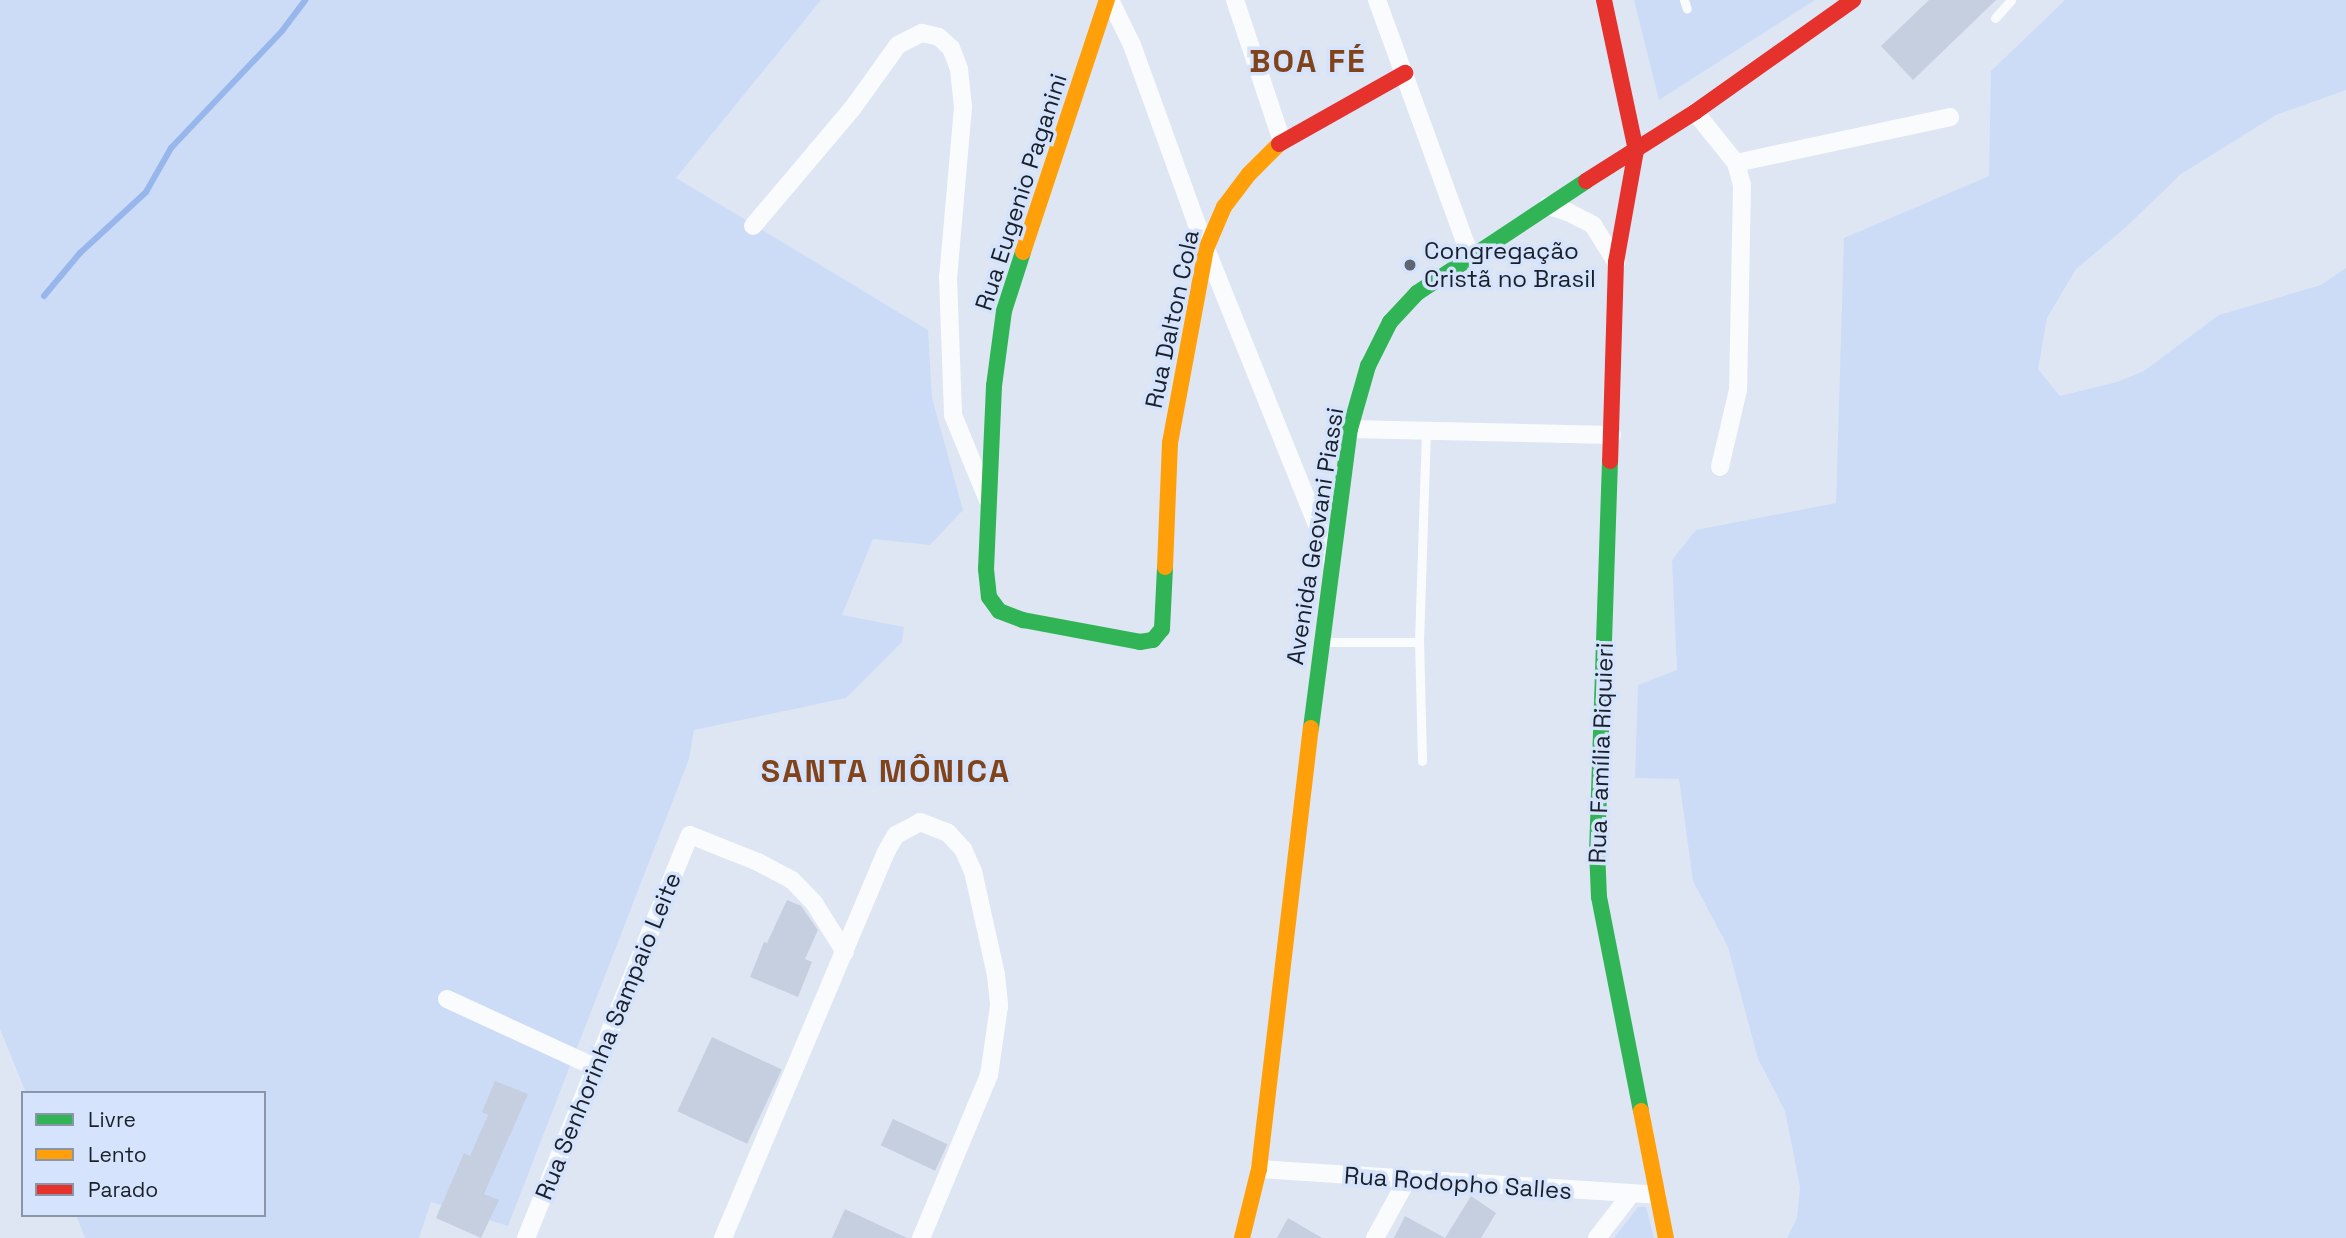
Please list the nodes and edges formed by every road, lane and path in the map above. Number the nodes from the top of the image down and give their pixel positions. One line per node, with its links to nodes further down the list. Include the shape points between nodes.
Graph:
1 (1109, 0): 16 (street, via 1132,45); 23 (street, Rua Eugenio Paganini, via 1004,312)
2 (1235, 0): 11 (street)
3 (1377, 0): 8 (street)
4 (1604, 0): 12 (street)
5 (1853, 0): 9 (street, Avenida Geovani Piassi)
6 (2011, 0): 7 (lane)
7 (1996, 18)
8 (1405, 73): 11 (street, Rua Dalton Cola); 17 (street)
9 (1695, 112): 12 (street, Avenida Geovani Piassi); 13 (street)
10 (1950, 117): 13 (street)
11 (1282, 141): 16 (street, Rua Dalton Cola, via 1224,207)
12 (1636, 150): 14 (street, Avenida Geovani Piassi); 18 (street, Rua Família Riquieri)
13 (1736, 163): 22 (street, via 1742,185 1738,390)
14 (1548, 206): 17 (street, Avenida Geovani Piassi); 18 (street, via 1593,225)
15 (753, 226): 23 (street, via 898,46 922,33 939,37 951,48 959,69 963,107 948,277 953,415)
16 (1206, 249): 24 (street); 25 (street, Rua Dalton Cola, via 1170,443)
17 (1470, 256): 19 (street, Avenida Geovani Piassi, via 1417,293 1390,322 1368,366)
18 (1616, 262): 21 (street, Rua Família Riquieri)
19 (1350, 429): 20 (street); 24 (street, Avenida Geovani Piassi)
20 (1426, 431): 21 (street); 27 (lane)
21 (1612, 435): 35 (street, Rua Família Riquieri, via 1599,897)
22 (1720, 467)
23 (987, 500): 25 (street, Rua Eugenio Paganini, via 989,597 999,611 1023,620 1140,642 1153,640)
24 (1332, 563): 26 (street, Avenida Geovani Piassi)
25 (1161, 629)
26 (1322, 642): 27 (lane); 32 (street, Avenida Geovani Piassi)
27 (1419, 642): 28 (lane)
28 (1422, 761)
29 (845, 952): 31 (street, Rua Senhorinha Sampaio Leite, via 814,903 792,880 690,835); 37 (street); 38 (street, via 896,835 920,822 948,833 963,849 973,871 999,1006 989,1075)
30 (447, 999): 31 (street)
31 (595, 1067): 36 (street, Rua Senhorinha Sampaio Leite)
32 (1259, 1168): 33 (street, Rua Rodopho Salles); 39 (street, Avenida Geovani Piassi)
33 (1407, 1180): 34 (street, Rua Rodopho Salles); 40 (street)
34 (1631, 1194): 35 (street, Rua Rodopho Salles); 41 (street)
35 (1657, 1195): 42 (street, Rua Família Riquieri)
36 (526, 1238)
37 (723, 1238)
38 (921, 1238)
39 (1242, 1238)
40 (1375, 1238)
41 (1597, 1238)
42 (1667, 1238)

